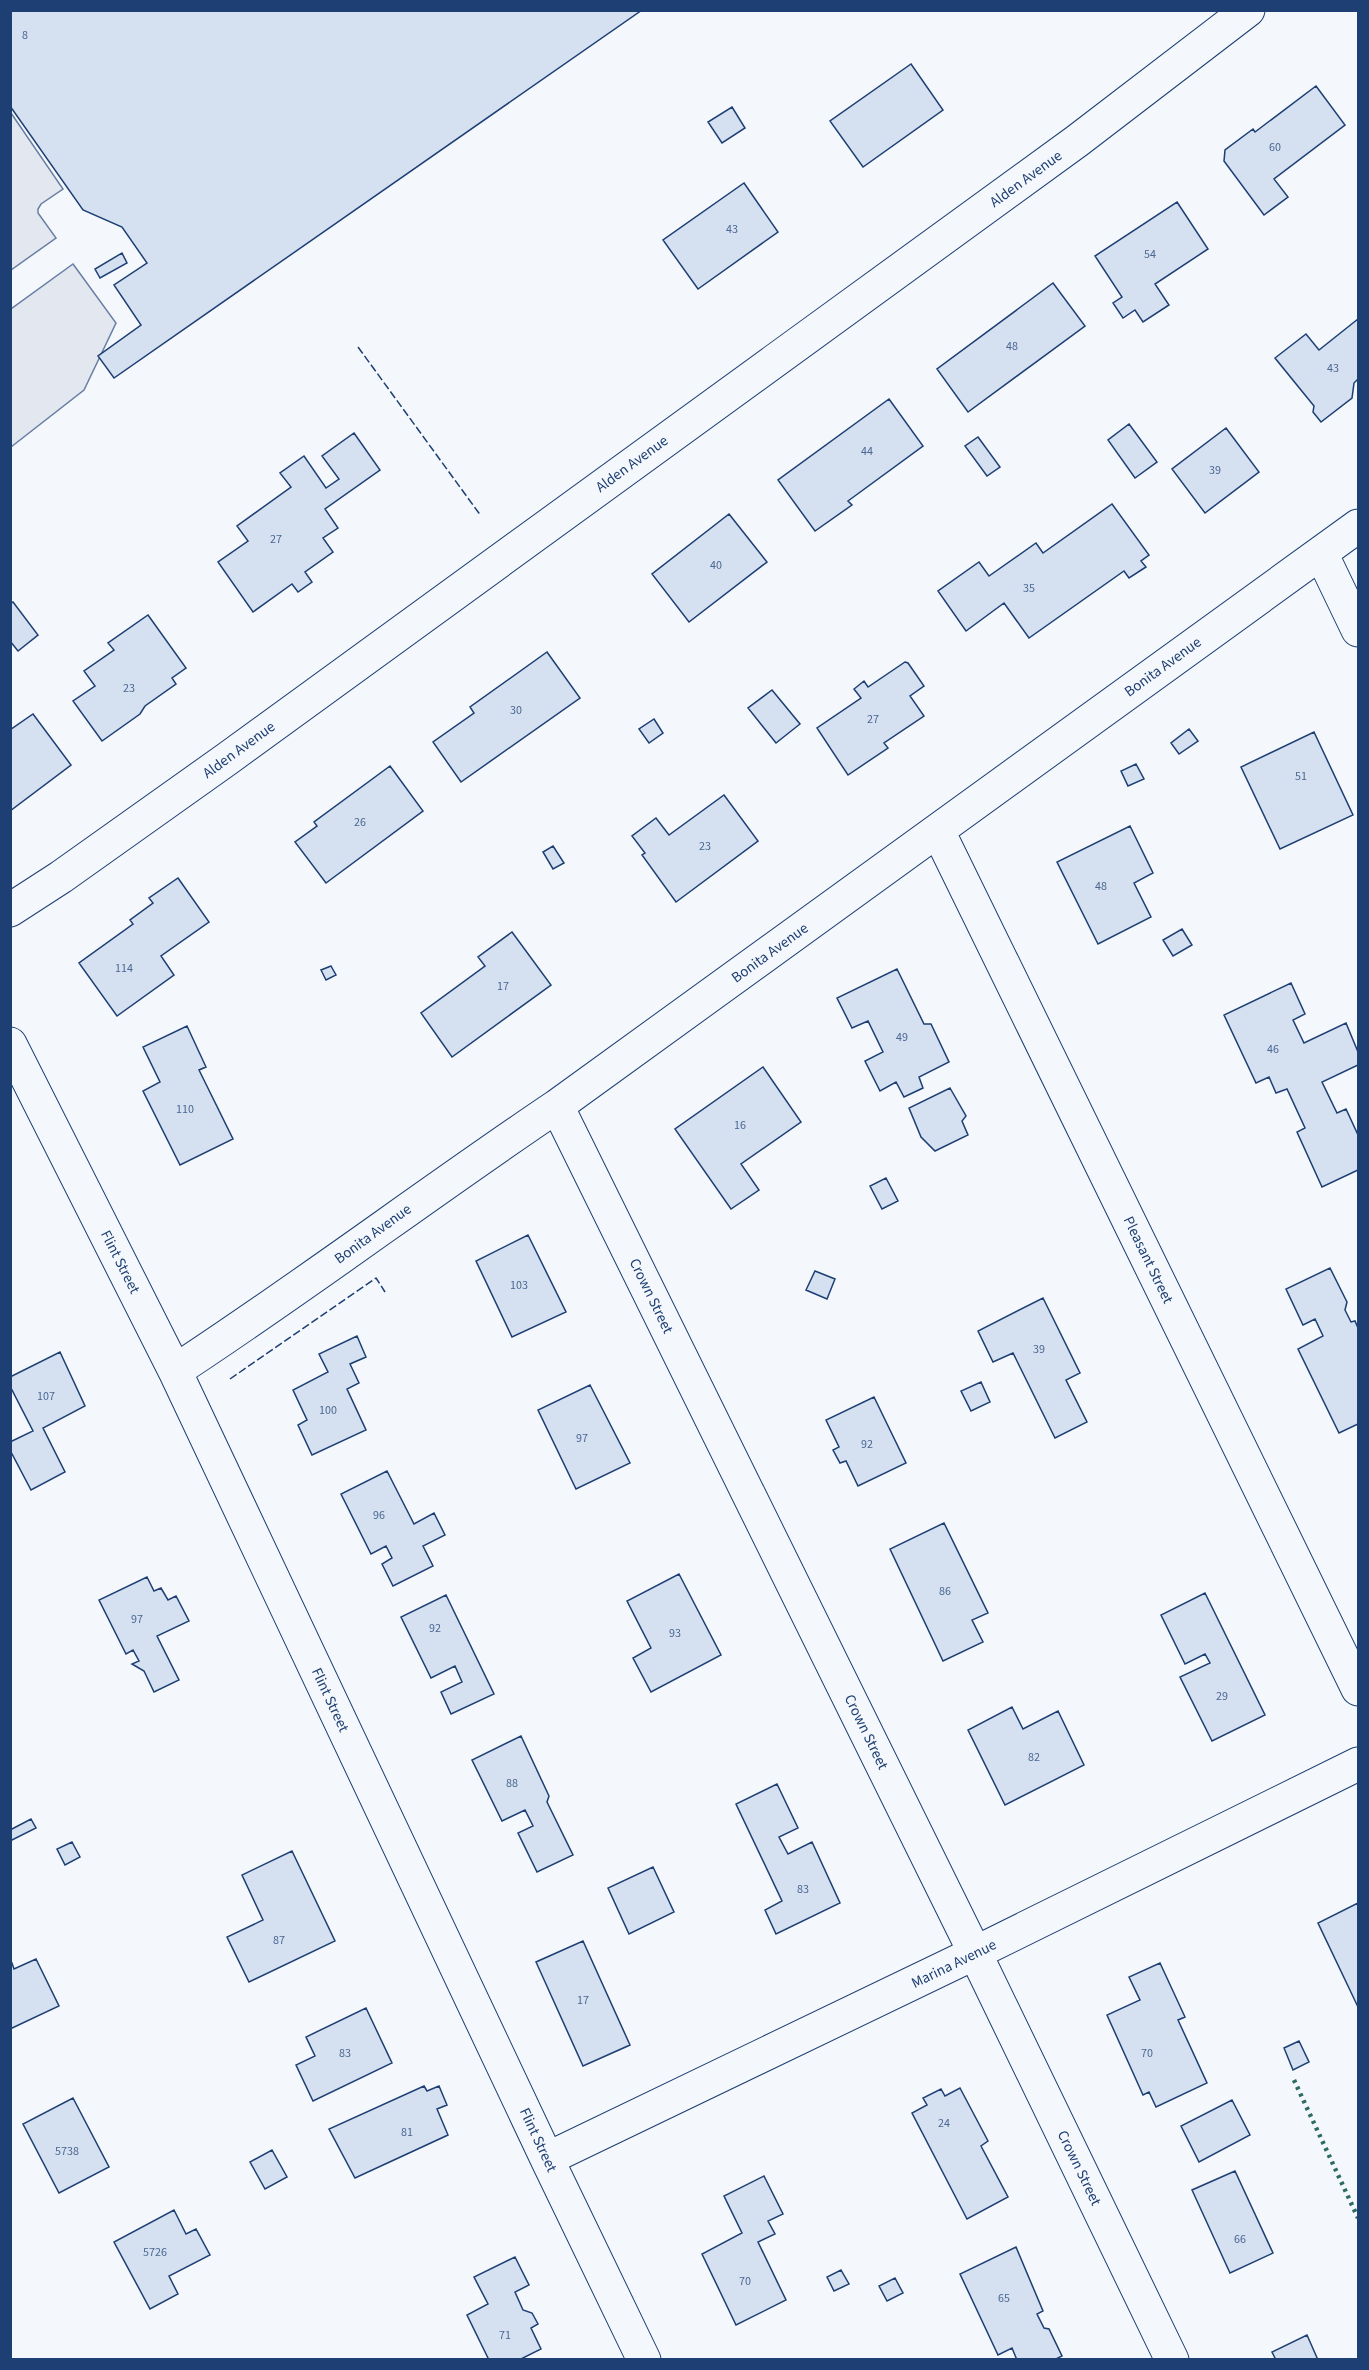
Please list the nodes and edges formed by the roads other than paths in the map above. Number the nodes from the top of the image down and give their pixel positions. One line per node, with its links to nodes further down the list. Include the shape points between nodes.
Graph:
1 (1248, 10): 6 (street, Alden Avenue, via 1048,162 217,766)
2 (1359, 526): 3 (street, Bonita Avenue)
3 (1321, 553): 4 (street); 5 (street, Bonita Avenue)
4 (1359, 630)
5 (938, 831): 8 (street, Bonita Avenue); 10 (street, Pleasant Street)
6 (10, 910)
7 (10, 1044): 9 (street, Flint Street)
8 (557, 1106): 9 (street, Bonita Avenue, via 257,1318); 12 (street, Crown Street)
9 (175, 1371): 13 (street, Flint Street)
10 (1359, 1689)
11 (1359, 1764): 12 (street, Marina Avenue)
12 (975, 1953): 13 (street, Marina Avenue); 15 (street, Crown Street)
13 (547, 2159): 14 (street, Flint Street)
14 (644, 2360)
15 (1172, 2360)

